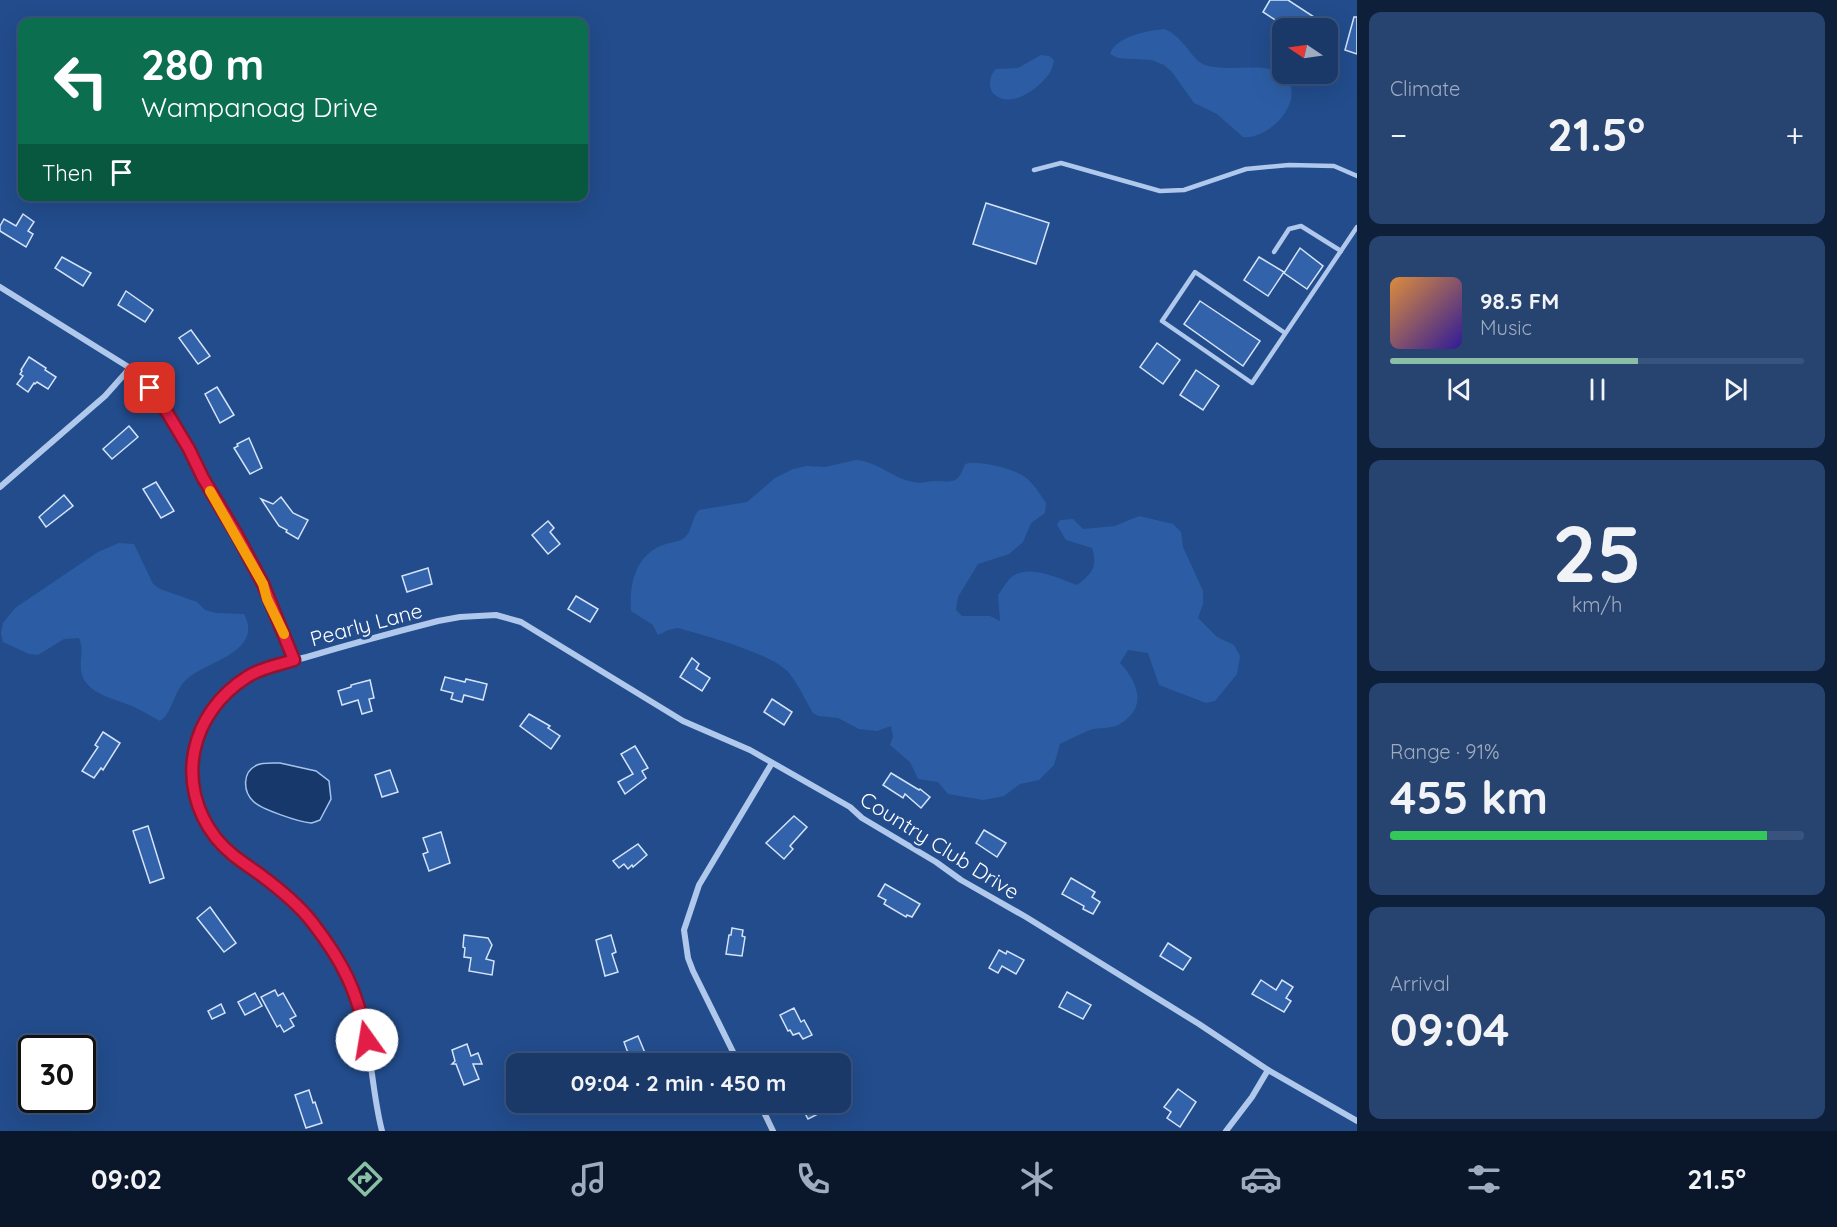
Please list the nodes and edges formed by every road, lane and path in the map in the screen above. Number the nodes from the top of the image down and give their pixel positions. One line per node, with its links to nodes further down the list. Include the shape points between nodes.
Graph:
1 (1034, 170): 2 (lane, via 1061,163 1160,191 1184,190 1246,169 1289,165 1334,166)
2 (1357, 176)
3 (1357, 227): 4 (lane)
4 (1341, 251): 5 (lane, via 1301,226 1289,230); 7 (lane)
5 (1274, 252)
6 (0, 287): 8 (street)
7 (1285, 333): 7 (lane, via 1252,383 1162,321 1195,272)
8 (130, 368): 9 (street, via 105,396); 11 (street, via 156,397 189,449 263,584)
9 (0, 487)
10 (496, 615): 11 (street, Pearly Lane, via 460,616); 12 (street, Country Club Drive, via 521,622 677,717)
11 (294, 660): 17 (street, Pearly Lane, via 248,675 212,709 195,744 195,793 201,815 216,838 234,858 267,881 310,920 343,966 363,1021)
12 (772, 763): 13 (street, via 699,885 684,930 693,971); 14 (street, Country Club Drive, via 850,807)
13 (734, 1053)
14 (1268, 1070): 16 (street, Country Club Drive); 19 (street)
15 (764, 1113): 18 (street)
16 (1357, 1121)
17 (381, 1131)
18 (773, 1131)
19 (1226, 1131)

